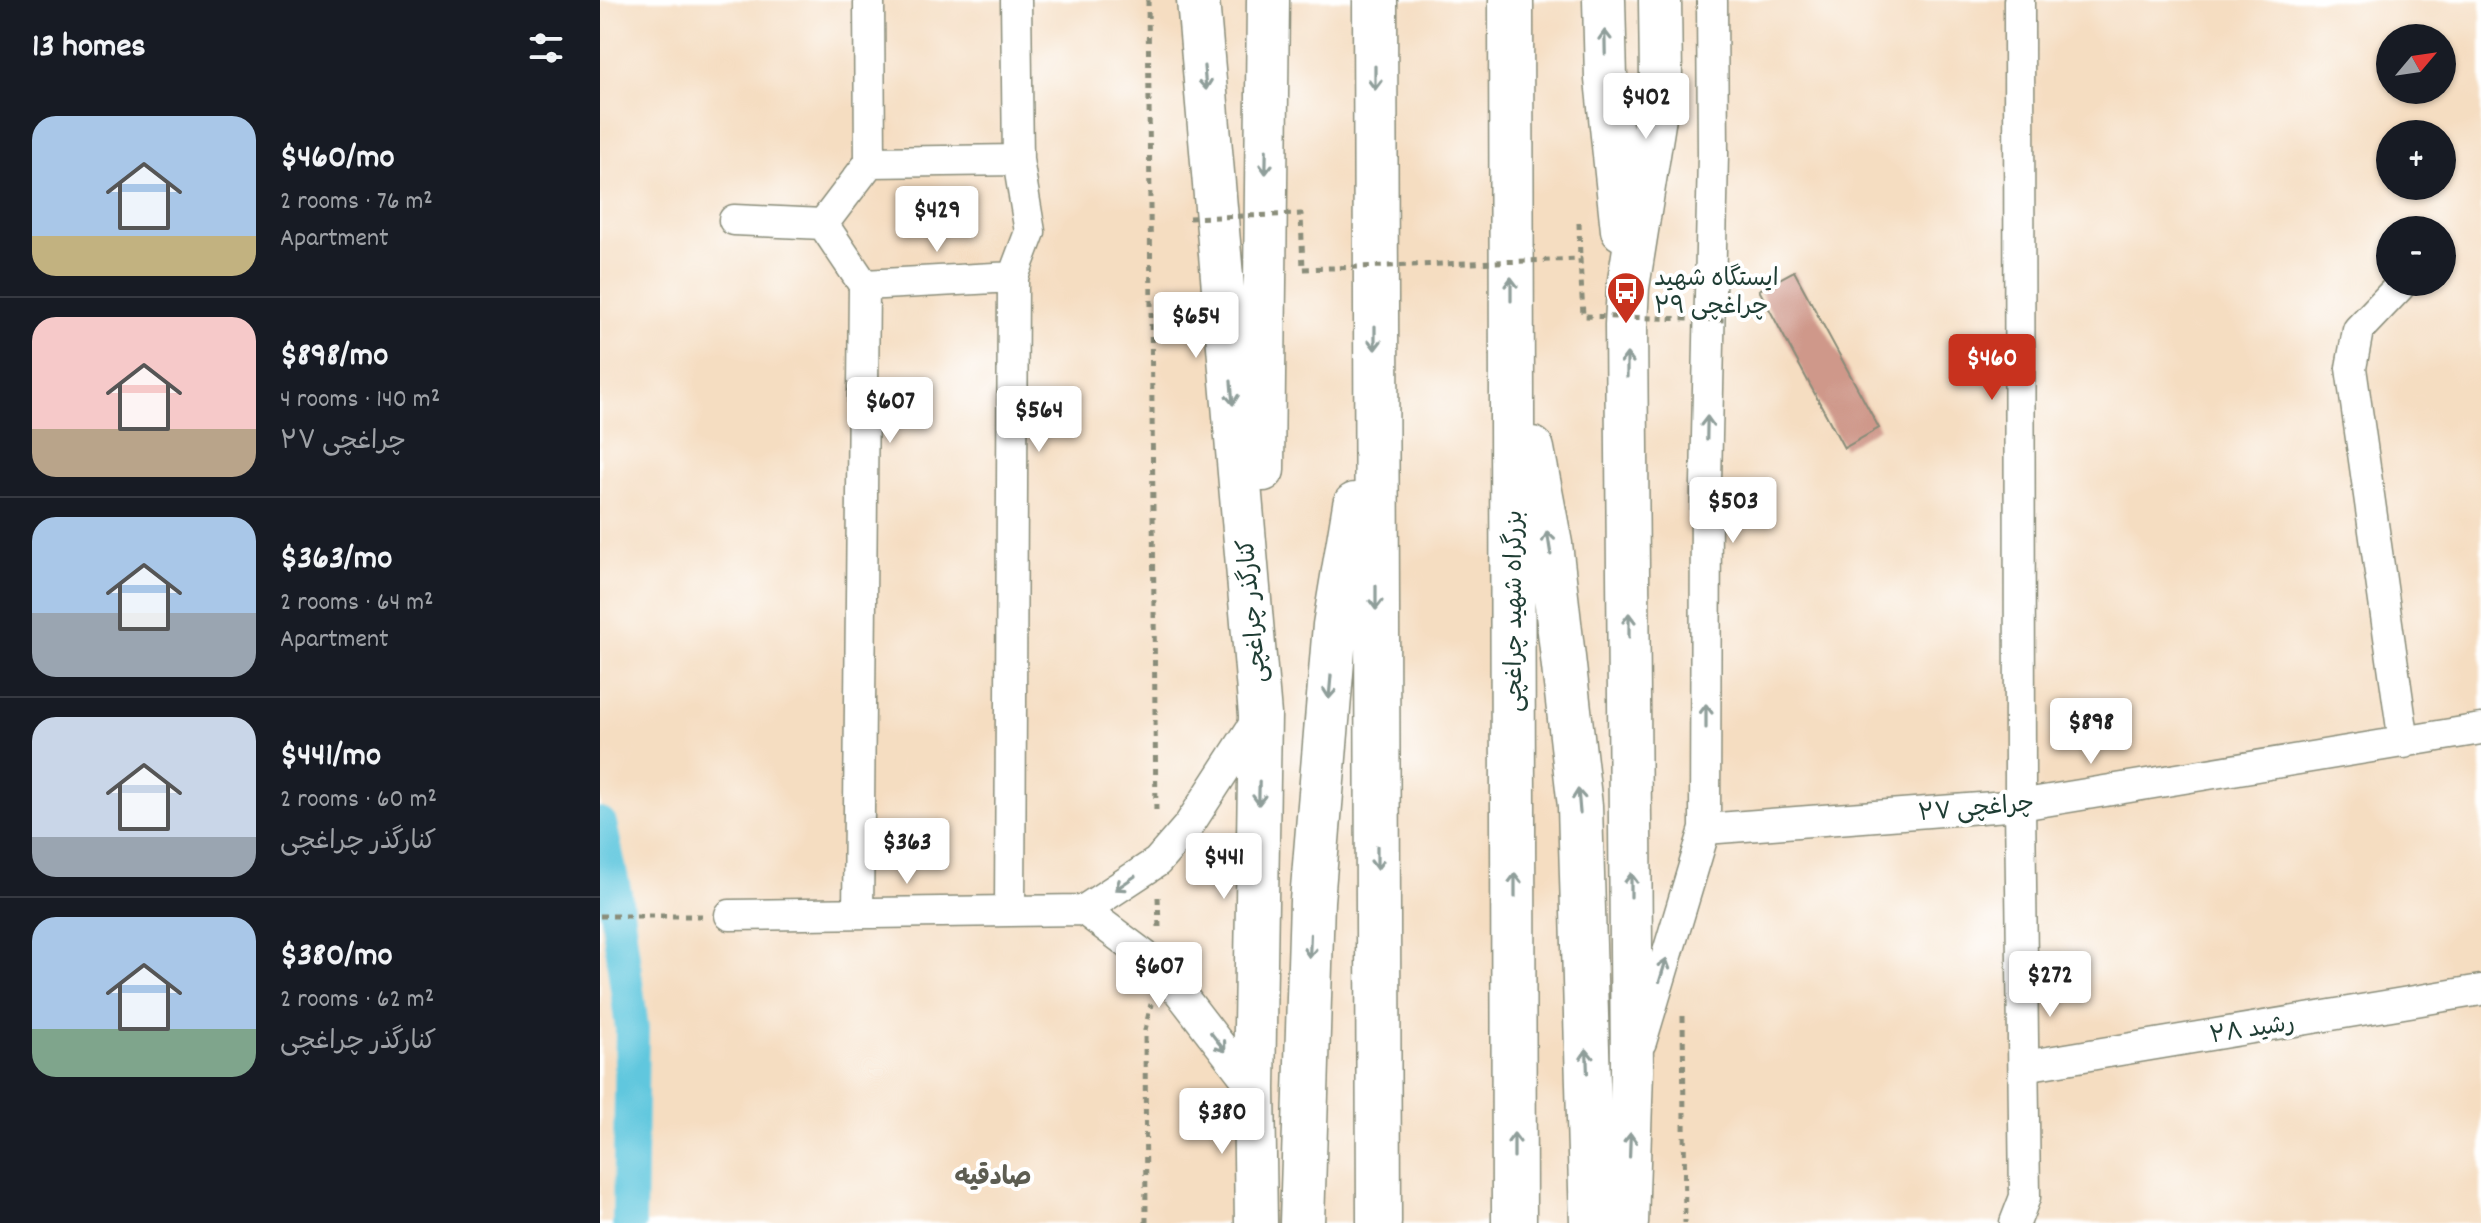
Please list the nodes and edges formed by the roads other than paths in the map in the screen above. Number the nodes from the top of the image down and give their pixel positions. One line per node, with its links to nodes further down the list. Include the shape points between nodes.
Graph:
1 (869, 0): 12 (street)
2 (1016, 0): 11 (street)
3 (1198, 0): 21 (main road, کنارگذر چراغچی, one-way to 21)
4 (1268, 0): 21 (main road, one-way to 21)
5 (1375, 0): 20 (highway, one-way to 20)
6 (1511, 0): 19 (highway, بزرگراه شهید چراغچی, one-way to 6)
7 (1604, 0): 17 (main road, one-way to 7, via 1606,79)
8 (1660, 0): 17 (main road, via 1661,79)
9 (1712, 0): 25 (street, one-way to 9)
10 (2019, 0): 24 (street)
11 (1018, 160): 12 (street); 15 (street, via 1030,232)
12 (870, 162): 14 (street)
13 (734, 220): 14 (street)
14 (823, 224): 16 (street)
15 (1013, 277): 16 (street); 27 (street)
16 (864, 285): 28 (street)
17 (1628, 287): 32 (main road, one-way to 17)
18 (2390, 296): 23 (street, via 2358,330 2351,368)
19 (1511, 334): 37 (highway, بزرگراه شهید چراغچی, one-way to 19); 38 (highway, one-way to 19, via 1580,806 1550,544)
20 (1375, 389): 35 (highway, one-way to 35, via 1335,625 1312,901); 36 (highway, one-way to 36)
21 (1260, 715): 26 (street, one-way to 26, via 1189,825 1157,862); 33 (main road, کنارگذر چراغچی, one-way to 33)
22 (2481, 729): 23 (street, چراغچی ۲۷)
23 (2404, 743): 24 (street, چراغچی ۲۷)
24 (2020, 805): 25 (street, چراغچی ۲۷); 31 (street)
25 (1705, 829): 32 (street, one-way to 25)
26 (1084, 910): 27 (street); 33 (street, one-way to 33, via 1160,967)
27 (1010, 911): 28 (street)
28 (858, 913): 29 (street)
29 (730, 915)
30 (2481, 990): 31 (street, رشید ۲۸)
31 (2024, 1066): 40 (street, via 2025,1197)
32 (1632, 1071): 39 (main road, one-way to 32)
33 (1254, 1089): 34 (main road, کنارگذر چراغچی)
34 (1256, 1223)
35 (1302, 1223)
36 (1379, 1223)
37 (1514, 1223)
38 (1592, 1223)
39 (1627, 1223)
40 (2015, 1223)

